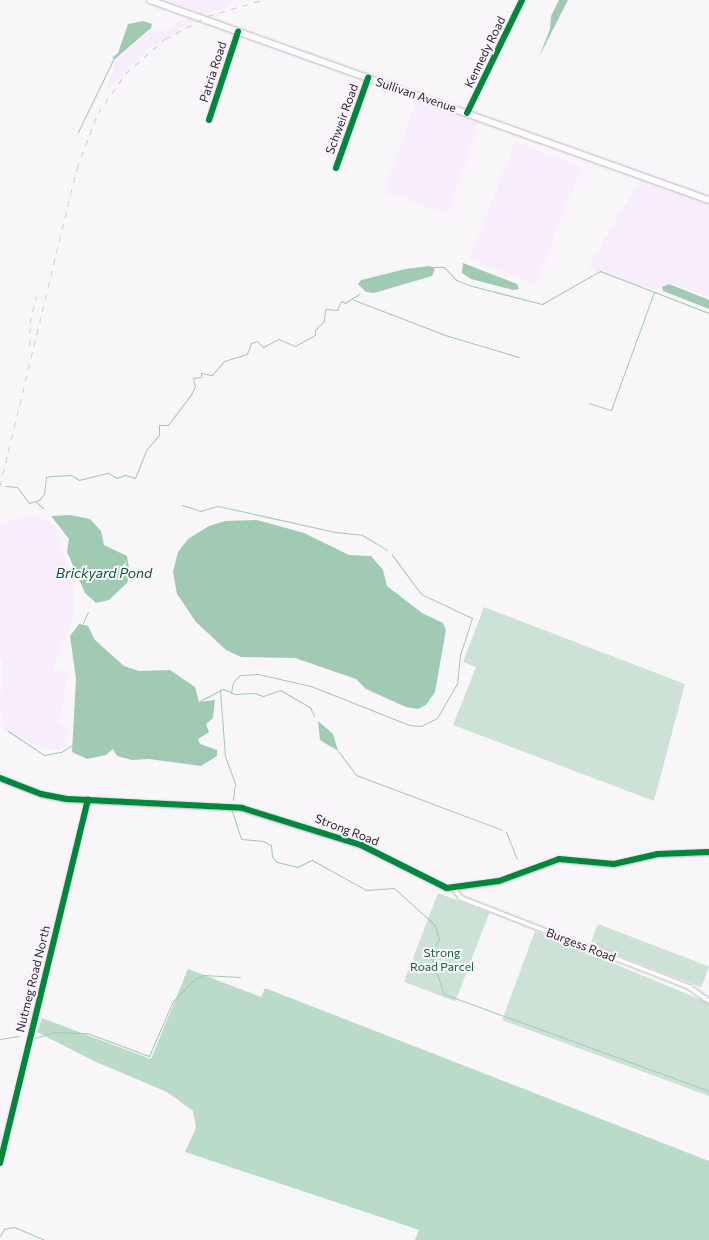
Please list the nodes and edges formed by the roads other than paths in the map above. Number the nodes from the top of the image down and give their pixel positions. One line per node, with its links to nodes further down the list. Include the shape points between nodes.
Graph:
1 (150, 0): 3 (main road, Sullivan Avenue)
2 (522, 0): 5 (street, Kennedy Road)
3 (238, 32): 4 (main road, Sullivan Avenue); 6 (street, Patria Road)
4 (368, 78): 5 (main road, Sullivan Avenue); 7 (street, Schweir Road)
5 (467, 113): 8 (main road, Sullivan Avenue)
6 (209, 120)
7 (336, 168)
8 (709, 200)
9 (0, 778): 10 (street, Strong Road, via 51,796)
10 (88, 800): 12 (street, Strong Road, via 242,808 361,845 438,885); 14 (street, Nutmeg Road North)
11 (709, 852): 12 (street, Strong Road, via 658,854 614,864 559,859 499,881)
12 (454, 888): 13 (street, Burgess Road, via 461,898 688,987)
13 (709, 1000)
14 (0, 1163)

